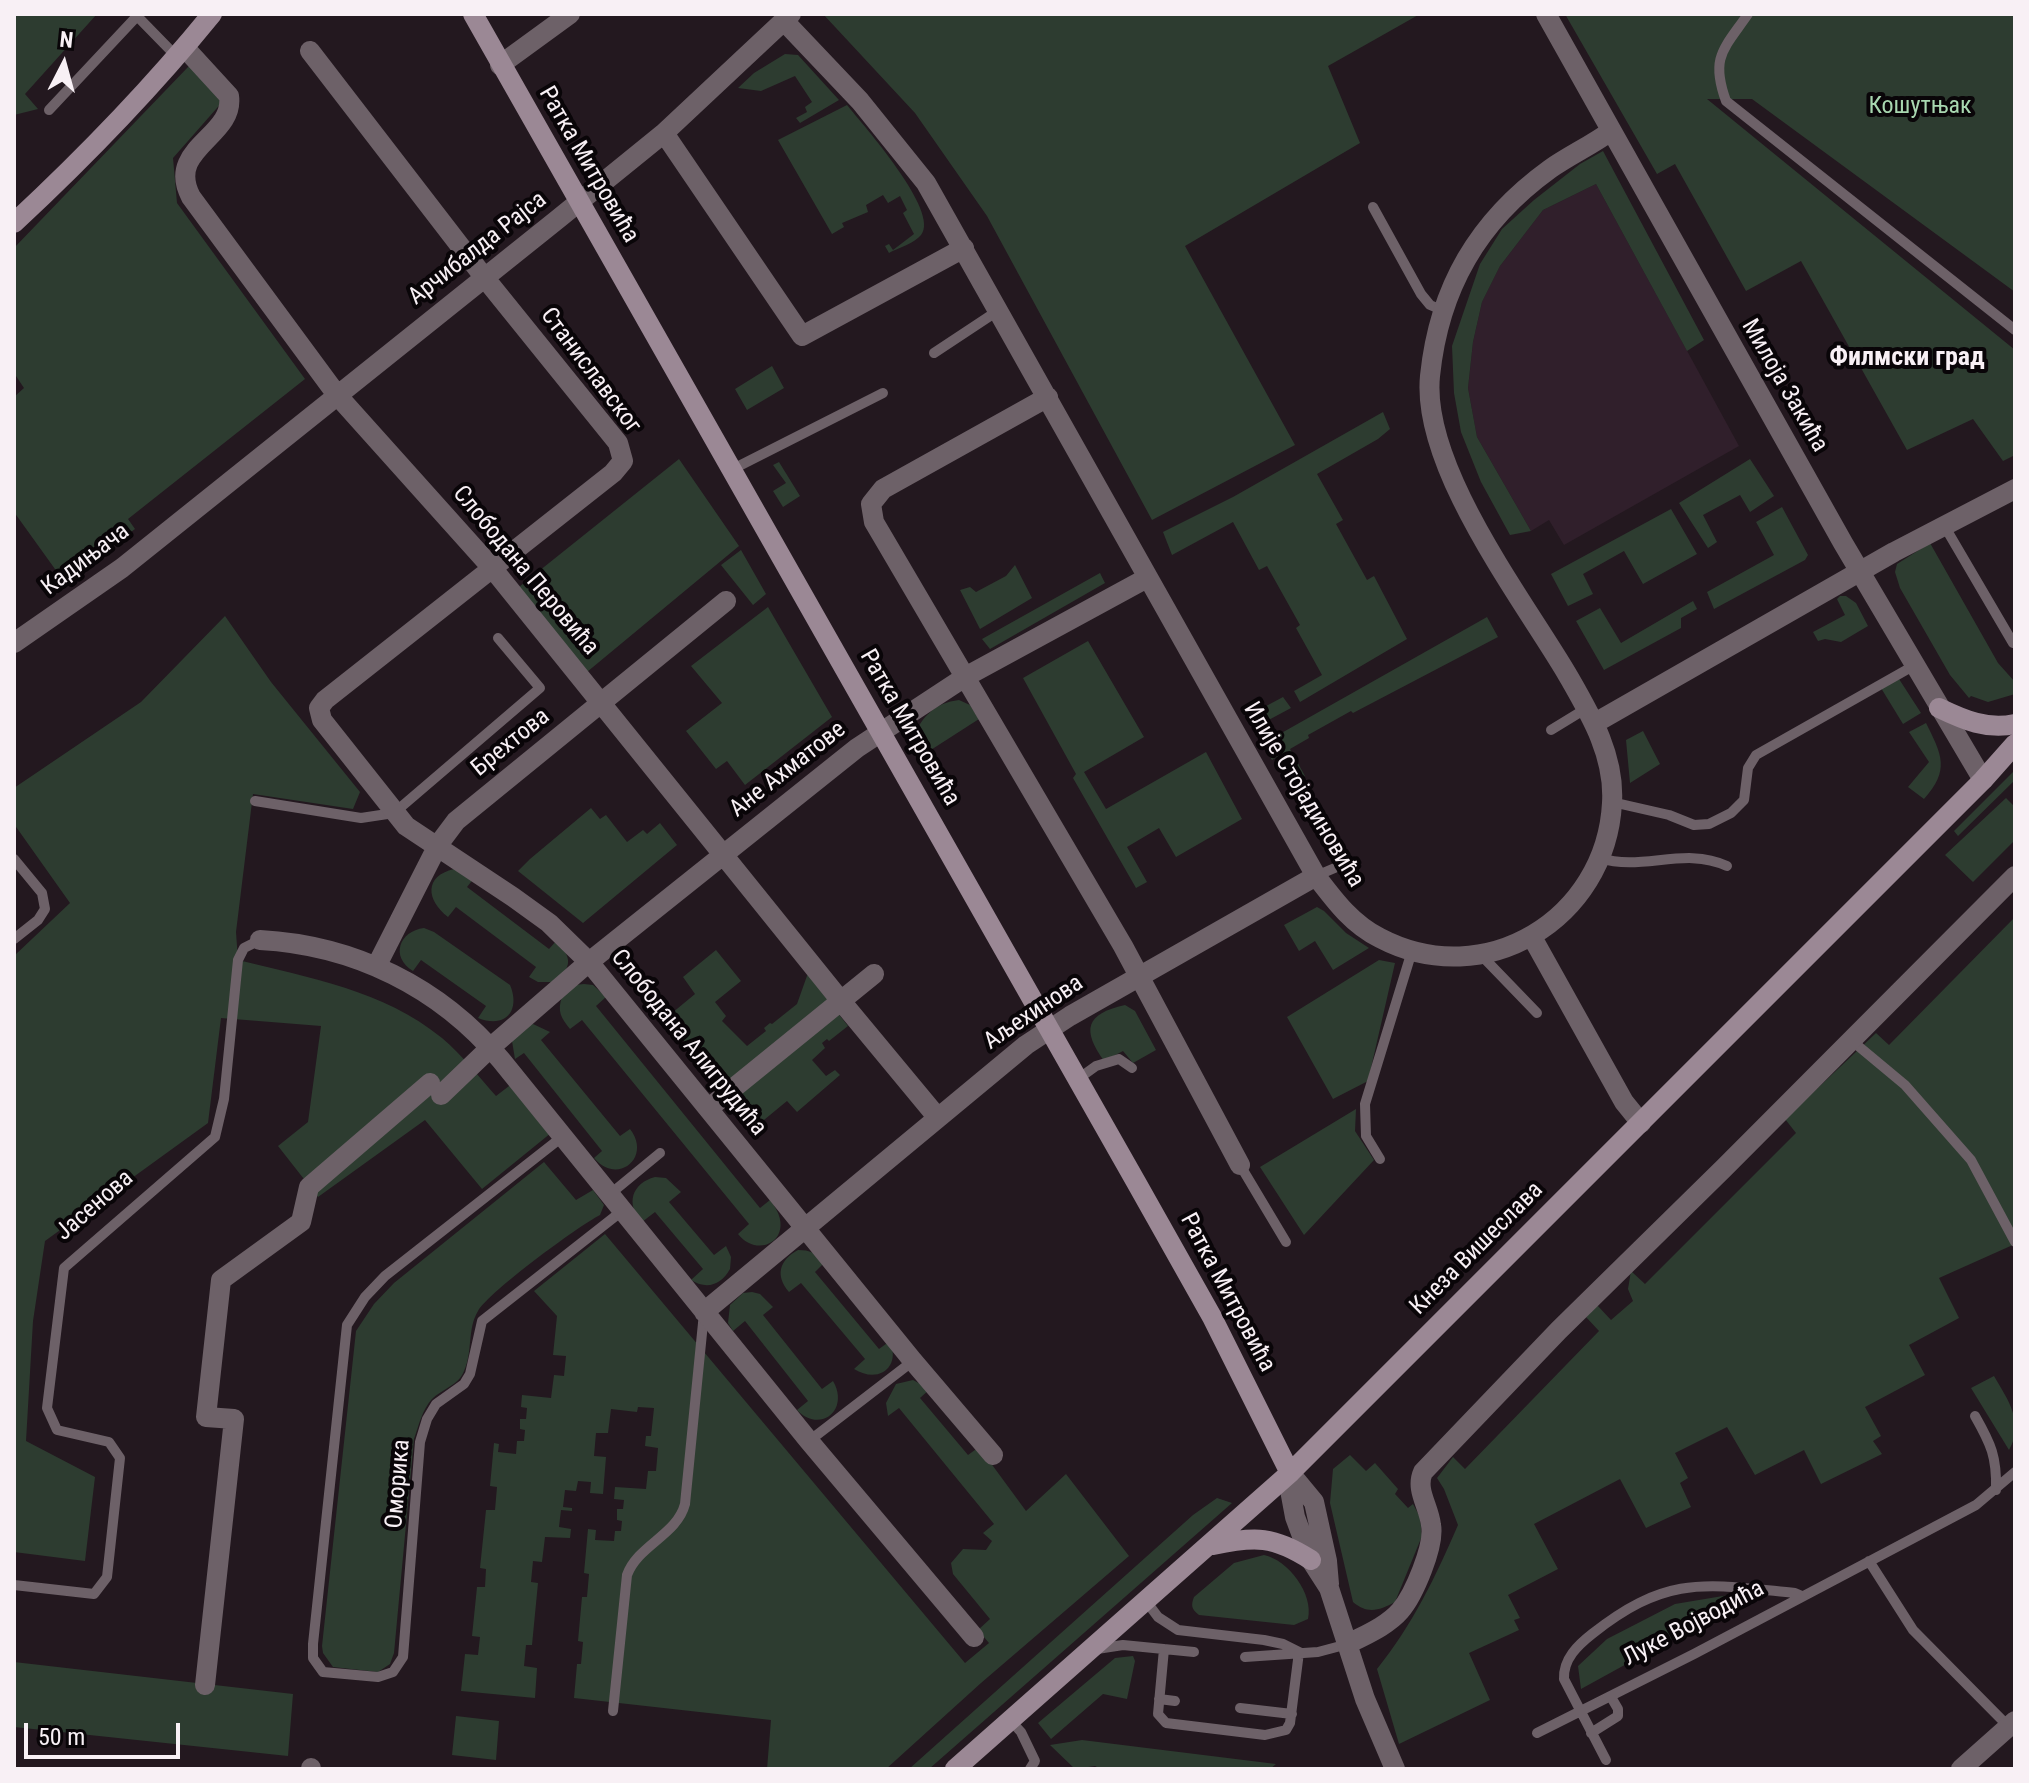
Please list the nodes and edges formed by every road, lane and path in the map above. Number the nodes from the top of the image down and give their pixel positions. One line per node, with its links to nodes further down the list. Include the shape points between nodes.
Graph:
1 (212, 14): 9 (main road)
2 (473, 14): 10 (main road, Ратка Митровића)
3 (570, 14): 10 (street)
4 (1546, 14): 12 (street, Милоја Закића)
5 (1748, 14): 21 (lane, via 1718,60 1726,101)
6 (138, 15): 9 (lane); 11 (lane)
7 (788, 18): 13 (street, Арчибалда Рајса); 17 (street, Илије Стојадиновића, via 893,139)
8 (310, 51): 18 (street)
9 (181, 52): 16 (main road); 24 (street, Слободана Перовића, via 229,96 231,107 194,152 187,165 186,188)
10 (500, 65): 14 (main road, Ратка Митровића)
11 (49, 110)
12 (1611, 131): 20 (street, Илије Стојадиновића, via 1513,200 1466,259); 31 (street, Милоја Закића)
13 (664, 133): 14 (street, Арчибалда Рајса); 17 (street, via 802,336)
14 (579, 202): 18 (street, Арчибалда Рајса); 26 (main road, Ратка Митровића)
15 (1373, 207): 20 (lane, via 1421,294)
16 (14, 223)
17 (964, 248): 19 (street, Илије Стојадиновића)
18 (484, 277): 24 (street, Арчибалда Рајса); 30 (street, Станиславског, via 618,443 623,461)
19 (999, 310): 22 (lane); 25 (street, Илије Стојадиновића)
20 (1442, 310): 42 (street, Илије Стојадиновића, via 1430,379 1443,453 1476,523)
21 (2015, 330)
22 (934, 353)
23 (883, 393): 26 (lane)
24 (337, 395): 28 (street, Арчибалда Рајса); 30 (street, Слободана Перовића)
25 (1048, 397): 32 (street, Илије Стојадиновића); 38 (street, via 883,489 871,504 874,522)
26 (731, 470): 45 (main road, Ратка Митровића)
27 (2015, 489): 29 (street)
28 (187, 514): 35 (street, Кадињача)
29 (1945, 527): 31 (street); 36 (lane)
30 (493, 569): 39 (street, Станиславског); 40 (street, Слободана Перовића)
31 (1860, 573): 37 (street, Милоја Закића); 42 (street)
32 (1147, 578): 38 (street, Ане Ахматове); 57 (street, Илије Стојадиновића)
33 (729, 605): 40 (street, Брехтова)
34 (498, 638): 50 (lane, via 540,688)
35 (14, 643)
36 (2013, 643)
37 (1915, 665): 41 (street, Милоја Закића); 49 (lane, via 1756,755 1748,768 1744,800 1709,824 1694,825)
38 (965, 677): 45 (street, Ане Ахматове); 67 (street)
39 (325, 700): 50 (street, Слободана Алигрудића, via 319,708 322,720)
40 (601, 704): 51 (street, Брехтова, via 456,821); 52 (street, Слободана Перовића)
41 (1939, 708): 43 (main road, via 1977,724); 47 (street, Милоја Закића)
42 (1591, 716): 44 (lane); 49 (street, Илије Стојадиновића, via 1608,762)
43 (2015, 724)
44 (1551, 730)
45 (881, 732): 52 (street, Ане Ахматове); 70 (main road, Ратка Митровића)
46 (2015, 744): 47 (main road, Кнеза Вишеслава)
47 (1983, 780): 77 (main road, Кнеза Вишеслава)
48 (255, 801): 50 (lane, via 361,818)
49 (1612, 802): 53 (street, Илије Стојадиновића)
50 (394, 813): 51 (street, Слободана Алигрудића)
51 (438, 845): 64 (street, Слободана Алигрудића, via 549,923); 65 (street, Брехтова)
52 (723, 854): 64 (street, Ане Ахматове); 68 (street, Слободана Перовића)
53 (1600, 858): 56 (lane, via 1629,863 1699,857); 59 (street, Илије Стојадиновића, via 1573,902)
54 (14, 859): 60 (lane, via 45,900 38,920)
55 (1344, 864): 57 (lane)
56 (1727, 866)
57 (1316, 876): 62 (street, Илије Стојадиновића, via 1361,926); 67 (street, Аљехинова)
58 (2015, 876): 71 (street)
59 (1532, 937): 63 (street, Илије Стојадиновића); 77 (street, via 1624,1102)
60 (14, 939)
61 (260, 940): 65 (street, via 303,944); 97 (lane, Јасенова, via 244,948 238,960 223,1111 215,1137 64,1268 47,1408 57,1430 109,1442 120,1458 107,1577 94,1594)
62 (1412, 951): 63 (street, Илије Стојадиновића); 80 (lane, via 1365,1104 1366,1136)
63 (1481, 955): 69 (lane)
64 (589, 962): 72 (street, Ане Ахматове); 75 (street, Слободана Алигрудића)
65 (377, 965): 72 (street, via 437,1000)
66 (874, 974): 68 (street)
67 (1139, 977): 70 (street, Аљехинова); 81 (street)
68 (841, 1001): 75 (street); 76 (street, Слободана Перовића)
69 (1537, 1013)
70 (1050, 1029): 74 (main road, Ратка Митровића); 76 (street, Аљехинова)
71 (1851, 1040): 84 (lane, via 1905,1085 1971,1160); 102 (street, via 1425,1470 1419,1484 1432,1540 1408,1600 1388,1621)
72 (491, 1047): 78 (street); 108 (street, via 309,1187 301,1222 221,1280 206,1417 234,1419)
73 (1132, 1068): 74 (lane, via 1119,1059)
74 (1078, 1079): 92 (main road, Ратка Митровића, via 1212,1317)
75 (709, 1108): 83 (street, Слободана Алигрудића)
76 (938, 1118): 83 (street, Аљехинова)
77 (1641, 1123): 92 (main road, Кнеза Вишеслава)
78 (562, 1137): 82 (street); 82 (lane, Оморика, via 385,1276 347,1325 313,1644 313,1658 323,1672 378,1677 393,1672 403,1657 420,1442 427,1419 470,1374 482,1321)
79 (660, 1153): 82 (lane, Оморика)
80 (1380, 1159)
81 (1240, 1165): 85 (lane)
82 (615, 1203): 86 (street)
83 (805, 1228): 86 (street, Аљехинова); 87 (street, Слободана Алигрудића)
84 (2015, 1240)
85 (1286, 1242)
86 (704, 1312): 89 (street); 113 (lane, via 685,1504 678,1519 637,1556 627,1575)
87 (913, 1361): 89 (lane); 90 (street, Слободана Алигрудића)
88 (1975, 1416): 93 (lane, via 1992,1445)
89 (809, 1441): 101 (street)
90 (993, 1455)
91 (2015, 1472): 93 (lane, Луке Војводића)
92 (1290, 1473): 94 (main road, Кнеза Вишеслава); 95 (street, via 1291,1503); 98 (street, via 1314,1502)
93 (1996, 1490): 96 (lane, Луке Војводића)
94 (1209, 1546): 95 (main road, via 1259,1538); 100 (main road, Кнеза Вишеслава)
95 (1311, 1560): 98 (street)
96 (1869, 1561): 99 (lane, Луке Војводића); 117 (lane, via 1913,1630)
97 (14, 1585)
98 (1329, 1588): 102 (street)
99 (1802, 1596): 109 (lane, Луке Војводића); 114 (lane, Луке Војводића, via 1694,1585 1639,1602 1589,1636 1567,1662 1564,1679)
100 (1146, 1601): 104 (main road, Кнеза Вишеслава); 106 (lane, via 1178,1630 1264,1640)
101 (974, 1637)
102 (1348, 1644): 106 (lane); 123 (street, via 1373,1722)
103 (1164, 1649): 104 (lane, via 1117,1645); 105 (lane); 110 (lane)
104 (1092, 1650): 116 (main road, Кнеза Вишеслава)
105 (1194, 1652)
106 (1299, 1652): 107 (lane); 115 (lane)
107 (1245, 1657)
108 (205, 1685)
109 (1611, 1697): 114 (lane, Луке Војводића); 119 (lane, Луке Војводића, via 1618,1716)
110 (1159, 1699): 111 (lane); 115 (lane, via 1158,1714 1166,1723 1265,1735 1286,1730)
111 (1175, 1701)
112 (1240, 1708): 115 (lane)
113 (613, 1711)
114 (1580, 1712): 118 (lane, Луке Војводића); 119 (lane, Луке Војводића)
115 (1292, 1714)
116 (1011, 1721): 121 (main road, Кнеза Вишеслава); 122 (lane, via 1035,1761)
117 (2011, 1724): 124 (street)
118 (1537, 1733)
119 (1591, 1733): 120 (lane, Луке Војводића)
120 (1606, 1760)
121 (955, 1769)
122 (1030, 1769)
123 (1395, 1769)
124 (1961, 1769)

